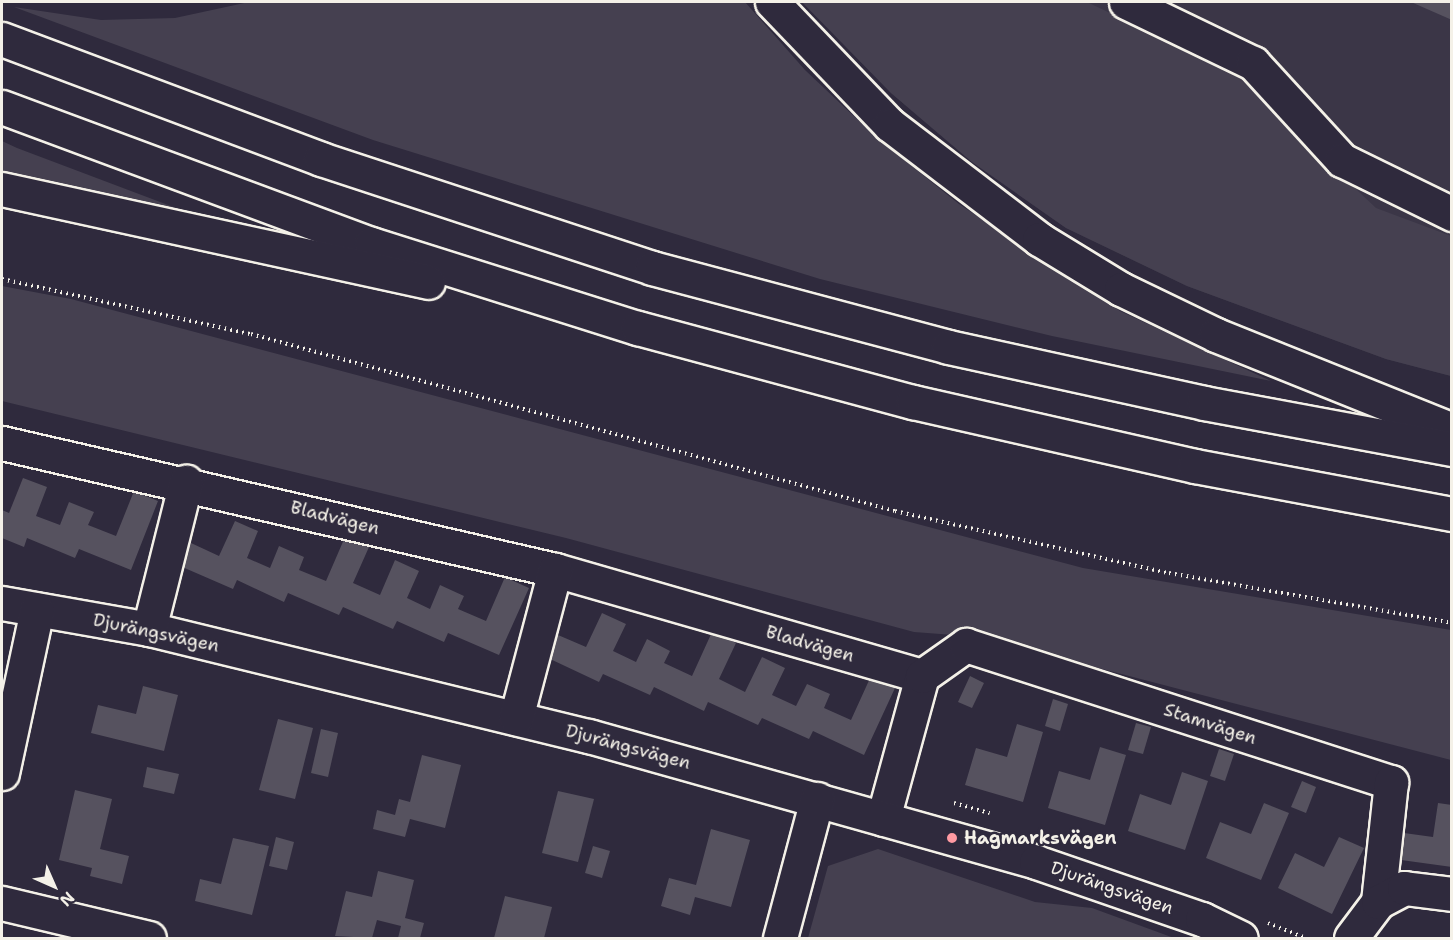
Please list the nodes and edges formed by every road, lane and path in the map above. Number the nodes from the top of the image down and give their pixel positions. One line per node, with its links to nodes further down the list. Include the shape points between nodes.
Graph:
1 (772, 2): 9 (main road, via 890,125 1039,239 1121,289 1216,335)
2 (1126, 2): 6 (main road, via 1253,63 1342,160)
3 (2, 39): 11 (main road, via 321,159 652,268 948,347 1203,404)
4 (2, 106): 8 (main road, via 360,240)
5 (2, 189): 8 (main road)
6 (1452, 214)
7 (2, 279): 17 (path, via 251,334 895,511 1169,573)
8 (638, 328): 13 (main road, via 913,402 1195,465)
9 (1452, 430)
10 (2, 443): 12 (main road, Bladvägen)
11 (1452, 449)
12 (186, 482): 14 (main road, Bladvägen); 18 (main road)
13 (1452, 514)
14 (555, 570): 19 (main road, Bladvägen); 20 (main road)
15 (2, 603): 16 (main road, Djurängsvägen)
16 (37, 610): 18 (main road, Djurängsvägen); 21 (main road)
17 (1452, 623)
18 (149, 628): 20 (main road, Djurängsvägen)
19 (922, 676): 23 (main road); 25 (main road, Stamvägen, via 966,645 1391,782)
20 (516, 718): 22 (main road, Djurängsvägen)
21 (2, 773)
22 (817, 799): 23 (main road, Djurängsvägen); 28 (main road)
23 (883, 819): 29 (main road, Djurängsvägen, via 1087,879)
24 (1452, 894): 25 (main road, Stamvägen, via 1404,888)
25 (1378, 902): 30 (main road, Stamvägen)
26 (2, 903): 27 (main road)
27 (149, 939)
28 (780, 939)
29 (1241, 939)
30 (1351, 939)

